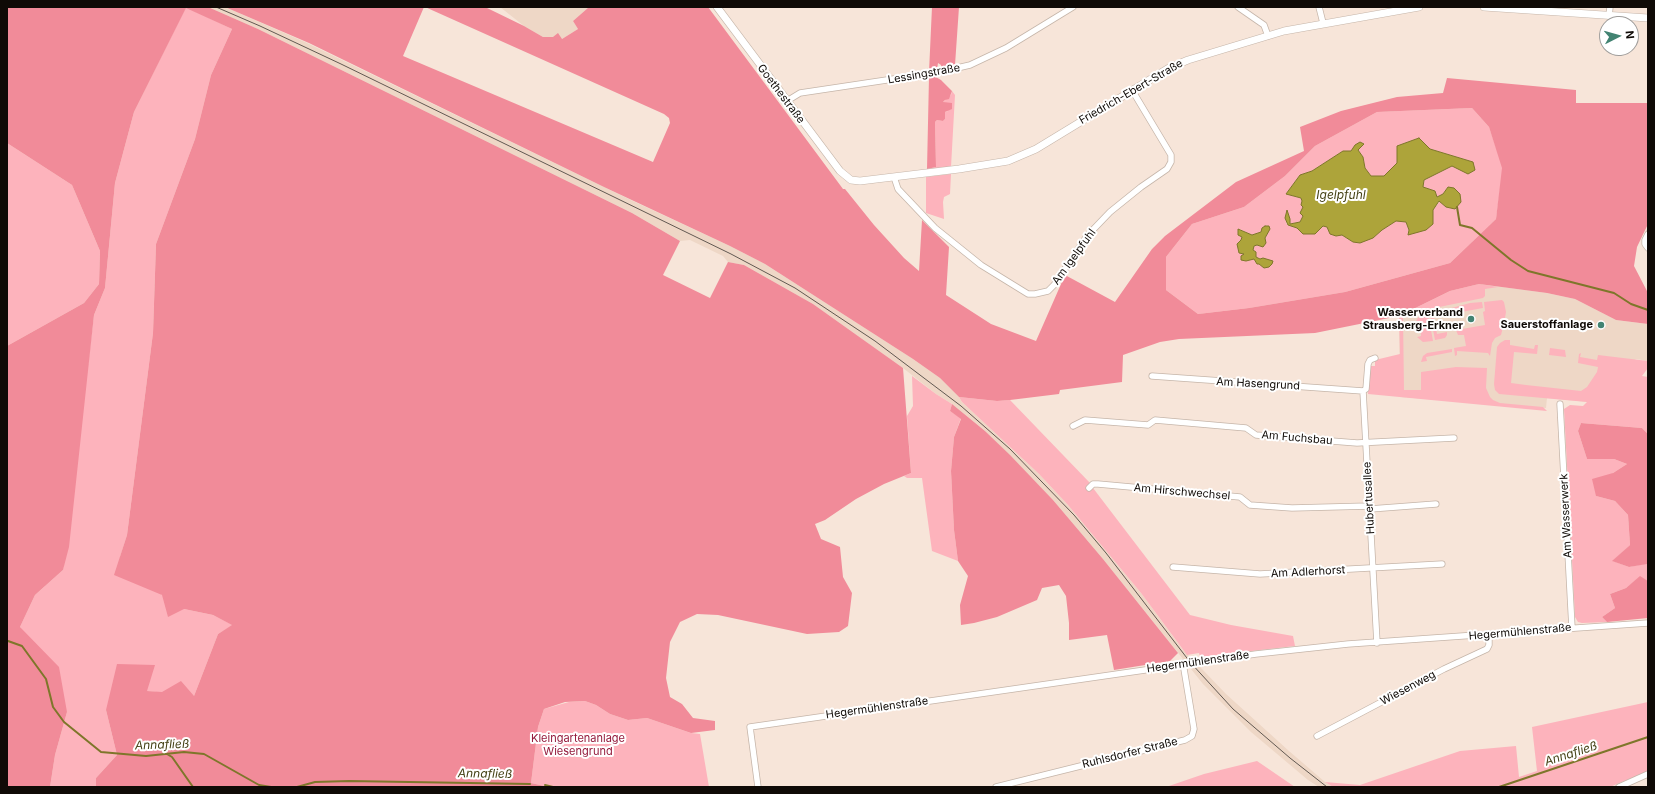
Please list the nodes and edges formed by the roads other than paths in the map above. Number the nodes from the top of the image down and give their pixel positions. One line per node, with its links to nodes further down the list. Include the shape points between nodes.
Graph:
1 (717, 7): 12 (street, Goethestraße)
2 (1072, 7): 12 (street, Lessingstraße, via 1006,48 970,65 940,72 800,93)
3 (1238, 7): 10 (street, via 1264,26)
4 (1319, 7): 9 (street)
5 (1420, 7): 9 (street, Friedrich-Ebert-Straße)
6 (1484, 7): 8 (street)
7 (1610, 7): 8 (street)
8 (1609, 16)
9 (1323, 24): 10 (street, Friedrich-Ebert-Straße)
10 (1268, 36): 11 (street, Friedrich-Ebert-Straße, via 1178,64)
11 (1132, 90): 13 (street, Friedrich-Ebert-Straße, via 1018,157 998,164); 13 (street, Am Igelpfuhl, via 1170,155 1171,162 1167,169 1119,203 1101,221 1048,291 1028,294 981,265 935,228 898,189)
12 (787, 101): 14 (street, Goethestraße)
13 (894, 177): 14 (street, Friedrich-Ebert-Straße, via 860,181)
14 (848, 178)
15 (1648, 234): 16 (street, via 1645,244)
16 (1648, 248)
17 (1375, 358): 19 (street, Hubertusallee, via 1368,364 1366,390)
18 (1152, 376): 19 (street, Am Hasengrund)
19 (1363, 391): 23 (street, Hubertusallee)
20 (1560, 404): 31 (street, Am Wasserwerk)
21 (1073, 426): 23 (street, Am Fuchsbau, via 1085,420 1148,425 1155,420 1246,428 1256,435)
22 (1454, 438): 23 (street, Am Fuchsbau)
23 (1366, 442): 26 (street, Hubertusallee)
24 (1089, 488): 26 (street, Am Hirschwechsel, via 1093,484 1098,484 1240,497 1250,505 1292,508)
25 (1436, 504): 26 (street, Am Hirschwechsel)
26 (1370, 507): 29 (street, Hubertusallee)
27 (1442, 564): 29 (street, Am Adlerhorst)
28 (1173, 567): 29 (street, Am Adlerhorst, via 1260,574)
29 (1372, 568): 33 (street, Hubertusallee)
30 (1648, 623): 31 (street, Hegermühlenstraße)
31 (1572, 628): 32 (street, Hegermühlenstraße)
32 (1489, 635): 33 (street, Hegermühlenstraße); 35 (street, Wiesenweg, via 1487,649)
33 (1377, 643): 34 (street, Hegermühlenstraße)
34 (1183, 663): 37 (street, Hegermühlenstraße, via 750,727); 38 (street, Ruhlsdorfer Straße, via 1194,729 1192,736 1185,740)
35 (1317, 736)
36 (1648, 774): 39 (street)
37 (758, 787)
38 (996, 787)
39 (1619, 787)

